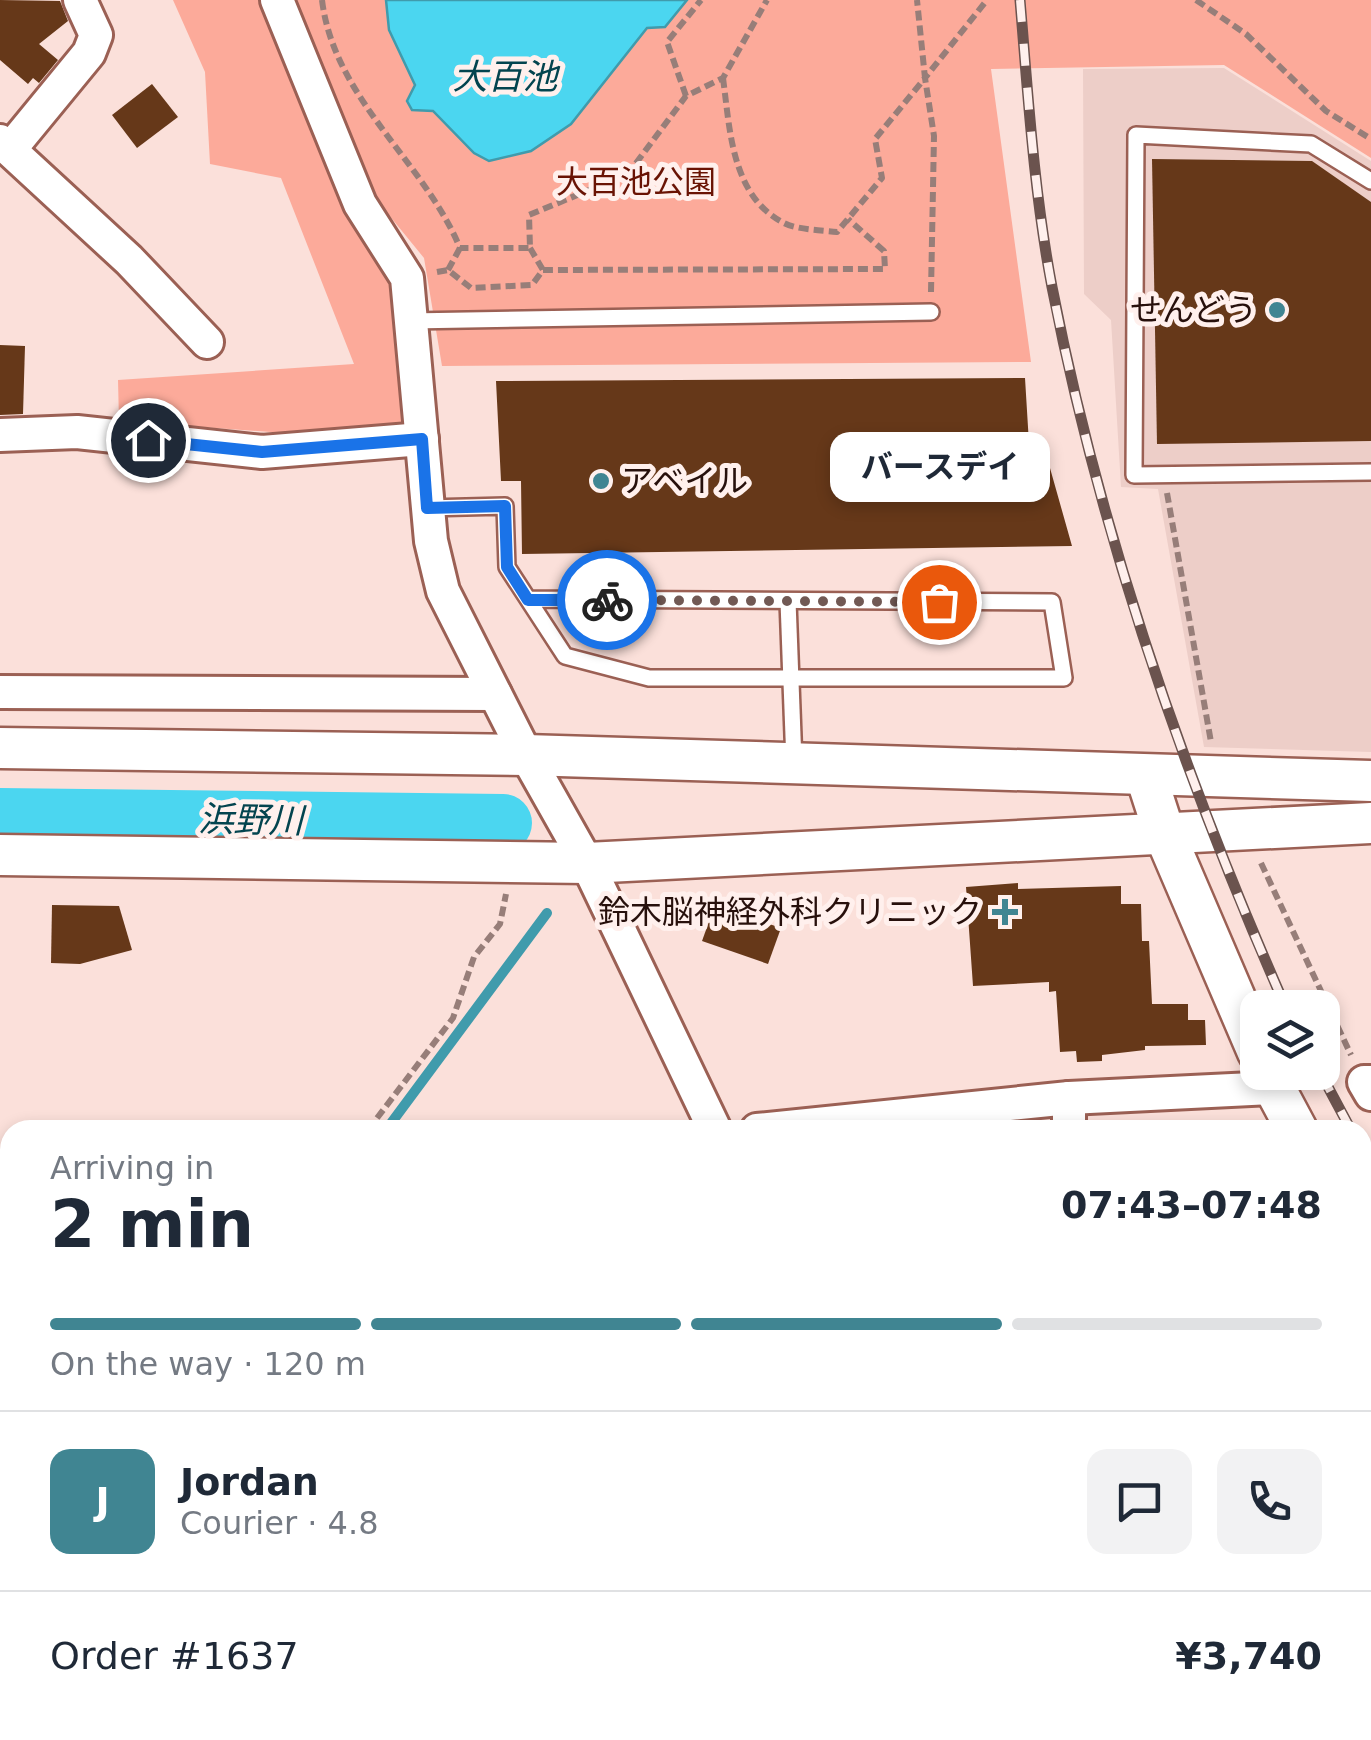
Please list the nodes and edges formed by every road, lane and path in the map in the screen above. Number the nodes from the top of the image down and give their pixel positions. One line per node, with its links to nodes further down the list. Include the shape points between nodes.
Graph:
1 (80, 0): 13 (street, via 96,35 89,54)
2 (276, 0): 20 (street, via 360,204)
3 (322, 0): 16 (path, via 358,97 445,212)
4 (701, 0): 11 (path, via 667,42)
5 (767, 0): 9 (path)
6 (916, 0): 10 (path)
7 (987, 0): 10 (path)
8 (1196, 0): 12 (path, via 1246,34 1326,110)
9 (723, 78): 11 (path); 15 (path, via 735,160 756,201 786,224 838,232)
10 (925, 78): 15 (path, via 875,138 882,178); 21 (path, via 934,136)
11 (686, 96): 17 (path, via 628,174 529,214)
12 (1371, 139)
13 (6, 144): 23 (street)
14 (1371, 181): 27 (lane, via 1312,144 1136,135 1134,475)
15 (848, 219): 19 (path, via 884,251 885,269)
16 (460, 248): 17 (path); 18 (path)
17 (530, 248): 19 (path)
18 (448, 270): 19 (path, via 471,288 532,285); 20 (path)
19 (543, 270)
20 (406, 278): 22 (street)
21 (931, 312): 22 (lane)
22 (410, 321): 25 (street)
23 (207, 342)
24 (0, 435): 25 (street, via 77,432 262,452)
25 (422, 439): 28 (street)
26 (1371, 472): 27 (lane)
27 (1168, 474): 38 (path, via 1167,506)
28 (427, 508): 29 (lane, via 505,506 507,567); 33 (street, via 443,591)
29 (528, 600): 30 (lane); 31 (lane, via 565,656 649,678)
30 (788, 601): 31 (lane); 31 (lane, via 1052,602 1064,678)
31 (791, 678): 36 (lane)
32 (0, 692): 33 (street)
33 (494, 694): 35 (street)
34 (0, 748): 35 (street)
35 (526, 755): 36 (street); 45 (street)
36 (794, 762): 37 (street)
37 (1146, 776): 38 (street); 42 (street)
38 (1218, 778): 39 (street)
39 (1371, 781)
40 (1371, 824): 41 (street)
41 (1246, 830): 42 (street); 48 (path)
42 (1166, 836): 45 (street); 46 (street)
43 (0, 855): 44 (street)
44 (511, 863): 45 (street); 51 (path, via 500,924 474,957 453,1018)
45 (587, 863): 52 (street)
46 (1240, 1010)
47 (1240, 1077): 50 (street)
48 (1369, 1086)
49 (1276, 1090): 54 (street)
50 (1069, 1114): 53 (street)
51 (376, 1120)
52 (710, 1120)
53 (952, 1120)
54 (1292, 1120)

